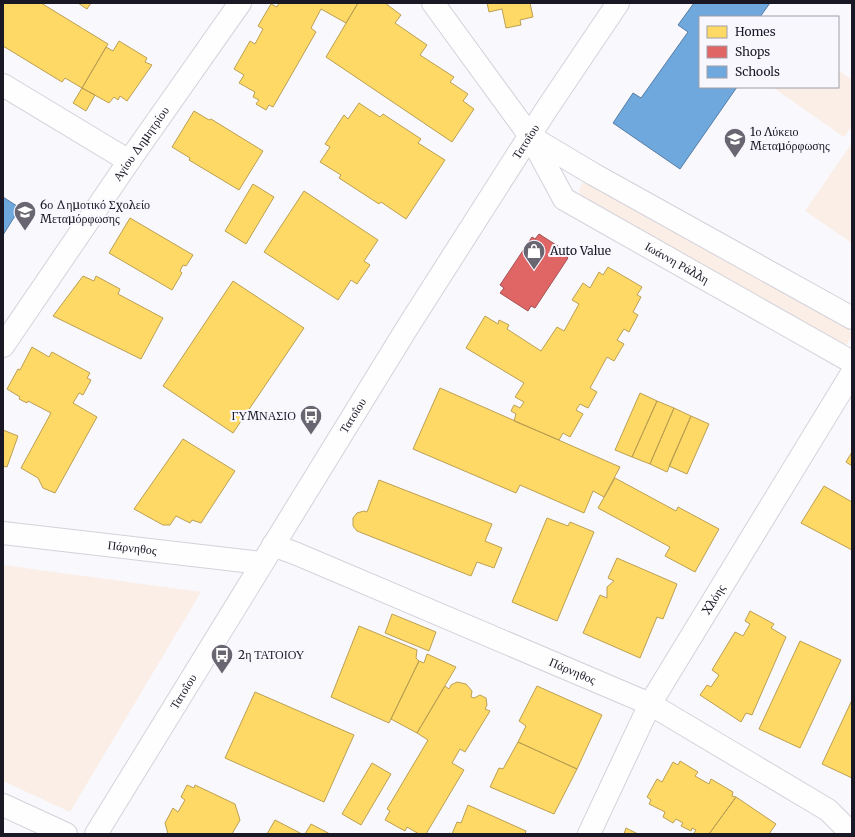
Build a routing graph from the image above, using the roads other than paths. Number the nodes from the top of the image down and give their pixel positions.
1 (240, 3) edge
2 (433, 3) edge
3 (618, 3) edge
4 (3, 85) edge
5 (530, 136) junction
6 (129, 161) junction
7 (852, 318) edge
8 (3, 346) edge
9 (852, 362) edge
10 (852, 373) edge
11 (3, 533) edge
12 (273, 545) junction
13 (262, 563) junction
14 (650, 704) junction
15 (3, 805) edge
16 (66, 834) edge
17 (96, 834) edge
18 (589, 834) edge
19 (852, 834) edge

1 - 6 street, Αγίου Δημητρίου
2 - 5 street, Ιωάννη Ράλλη
3 - 5 street, Τατοΐου
4 - 6 street
5 - 7 street, Ιωάννη Ράλλη
5 - 9 street, Ιωάννη Ράλλη
5 - 12 street, Τατοΐου
6 - 8 street, Αγίου Δημητρίου
10 - 14 street, Χλόης
11 - 13 street, Πάρνηθος
12 - 13 street, Τατοΐου
12 - 14 street, Πάρνηθος
13 - 17 street, Τατοΐου
14 - 18 street, Χλόης
14 - 19 street, Πάρνηθος
15 - 16 street

